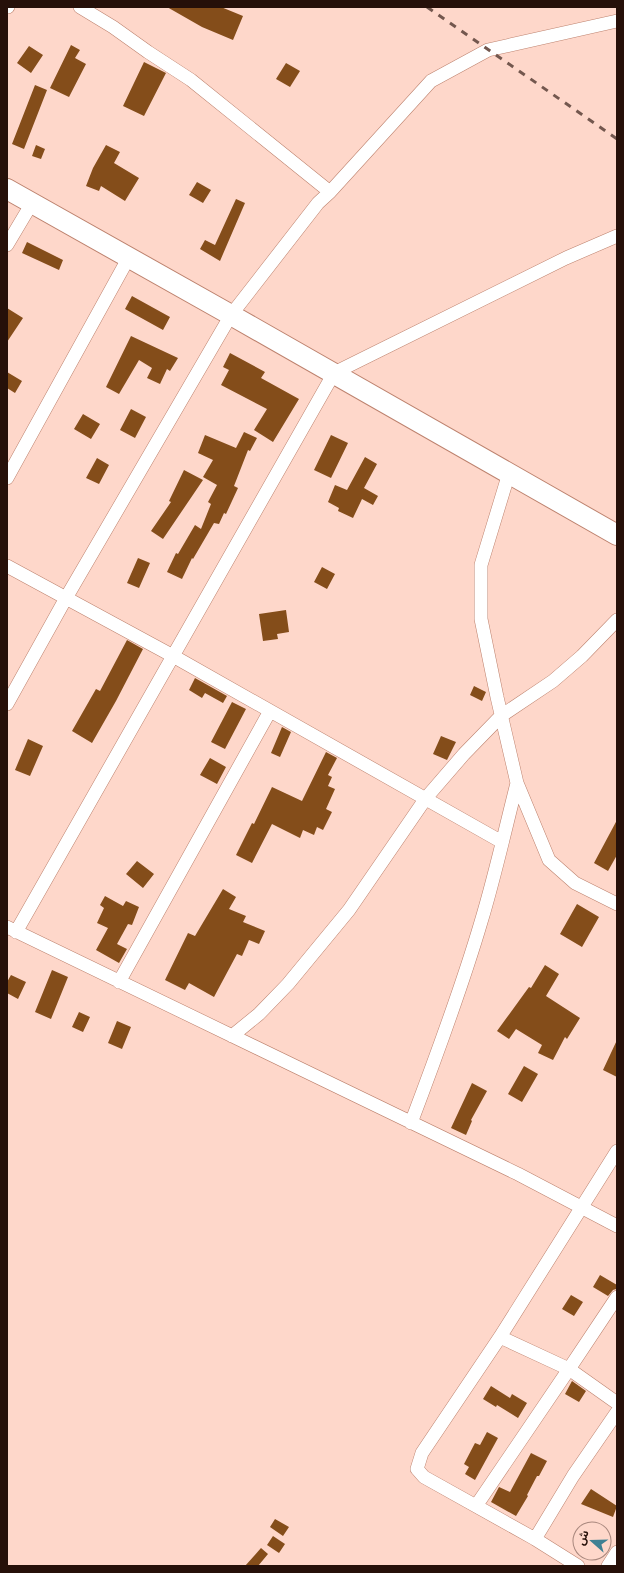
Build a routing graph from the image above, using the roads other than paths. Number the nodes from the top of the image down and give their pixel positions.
1 (80, 7) edge
2 (617, 21) edge
3 (7, 189) edge
4 (330, 192) junction
5 (32, 203) junction
6 (617, 236) edge
7 (7, 245) edge
8 (129, 257) junction
9 (231, 315) junction
10 (334, 373) junction
11 (509, 473) junction
12 (7, 478) edge
13 (617, 535) edge
14 (7, 566) edge
15 (66, 598) junction
16 (617, 620) edge
17 (173, 656) junction
18 (7, 704) edge
19 (270, 711) junction
20 (501, 716) junction
21 (518, 783) junction
22 (426, 798) junction
23 (502, 842) junction
24 (617, 904) edge
25 (12, 929) edge
26 (119, 982) junction
27 (232, 1036) junction
28 (411, 1123) junction
29 (617, 1151) edge
30 (582, 1208) junction
31 (617, 1226) edge
32 (617, 1297) edge
33 (500, 1337) junction
34 (570, 1369) junction
35 (617, 1403) edge
36 (617, 1412) edge
37 (476, 1506) junction
38 (535, 1539) junction
39 (617, 1552) edge
40 (578, 1566) edge
41 (608, 1566) edge

1 - 4 street
2 - 4 street
3 - 5 main road
4 - 9 street
5 - 7 street
5 - 8 main road
6 - 10 street
8 - 9 main road
8 - 12 street
9 - 10 main road
9 - 15 street
10 - 11 main road
10 - 17 street
11 - 13 main road
11 - 20 street
14 - 15 street
15 - 17 street
15 - 18 street
16 - 20 street
17 - 19 street
17 - 25 street
19 - 22 street
19 - 26 street
20 - 21 street
20 - 22 street
21 - 23 street
21 - 24 street
22 - 23 street
22 - 27 street
23 - 28 street
25 - 26 street
26 - 27 street
27 - 28 street
28 - 30 street
29 - 30 street
30 - 31 street
30 - 33 street
32 - 34 street
33 - 34 street
33 - 37 street
34 - 35 street
34 - 37 street
36 - 38 street
37 - 38 street
38 - 40 street
39 - 41 street

